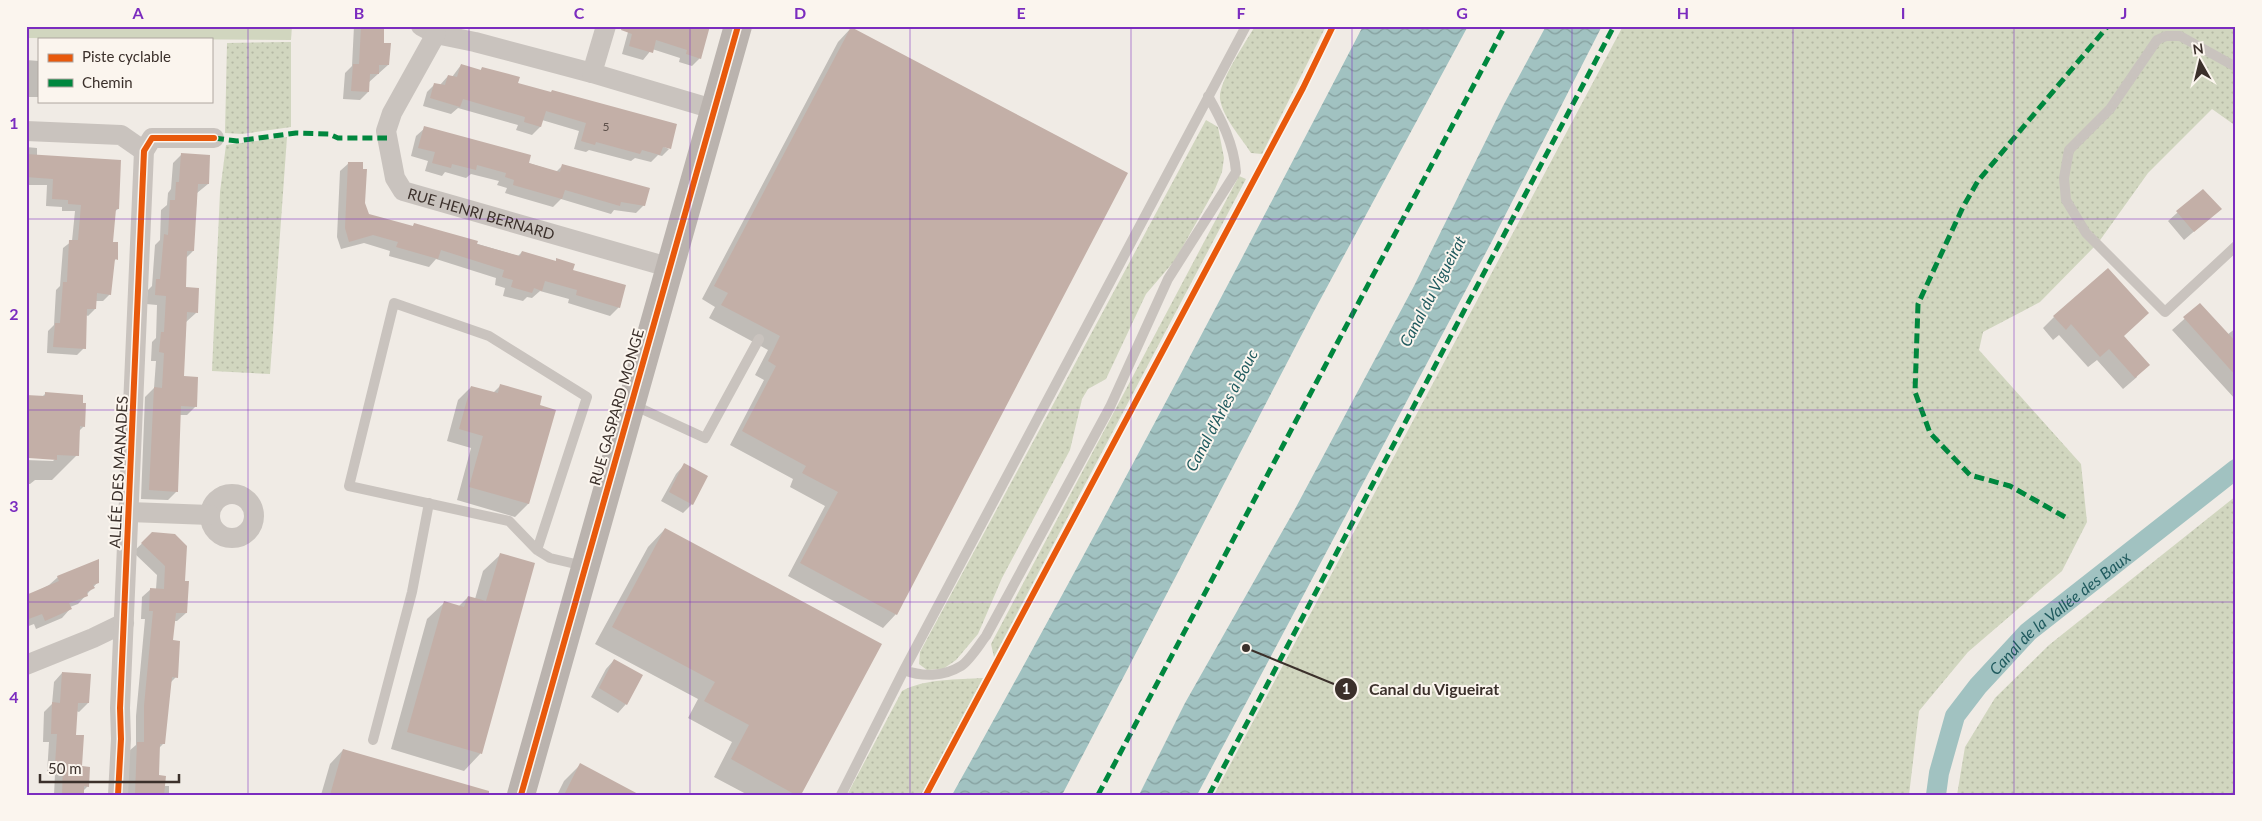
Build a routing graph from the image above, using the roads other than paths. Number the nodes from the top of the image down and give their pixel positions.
1 (606, 26) edge
2 (738, 26) edge
3 (1246, 26) edge
4 (429, 30) edge
5 (2236, 67) edge
6 (592, 73) junction
7 (1208, 96) junction
8 (714, 109) junction
9 (26, 131) edge
10 (214, 138) dead end
11 (144, 151) junction
12 (2236, 246) edge
13 (668, 267) junction
14 (759, 339) dead end
15 (630, 404) junction
16 (429, 503) junction
17 (129, 512) junction
18 (210, 515) dead end
19 (537, 550) junction
20 (584, 566) junction
21 (124, 623) junction
22 (26, 665) edge
23 (904, 670) junction
24 (373, 740) dead end
25 (118, 795) edge
26 (521, 795) edge
27 (842, 795) edge

1 - 6 street
2 - 8 street, RUE GASPARD MONGE
3 - 7 lane
4 - 6 street
4 - 13 street, RUE HENRI BERNARD
5 - 12 lane
6 - 8 street
7 - 23 lane
7 - 23 lane
8 - 13 street, RUE GASPARD MONGE
9 - 11 street
10 - 11 street
11 - 17 street, ALLÉE DES MANADES
13 - 15 street, RUE GASPARD MONGE
14 - 15 lane
15 - 20 street, RUE GASPARD MONGE
16 - 19 lane
16 - 19 lane
16 - 24 lane
17 - 18 street
17 - 21 street, ALLÉE DES MANADES
19 - 20 lane
20 - 26 street, RUE GASPARD MONGE
21 - 22 street
21 - 25 street, ALLÉE DES MANADES
23 - 27 lane

